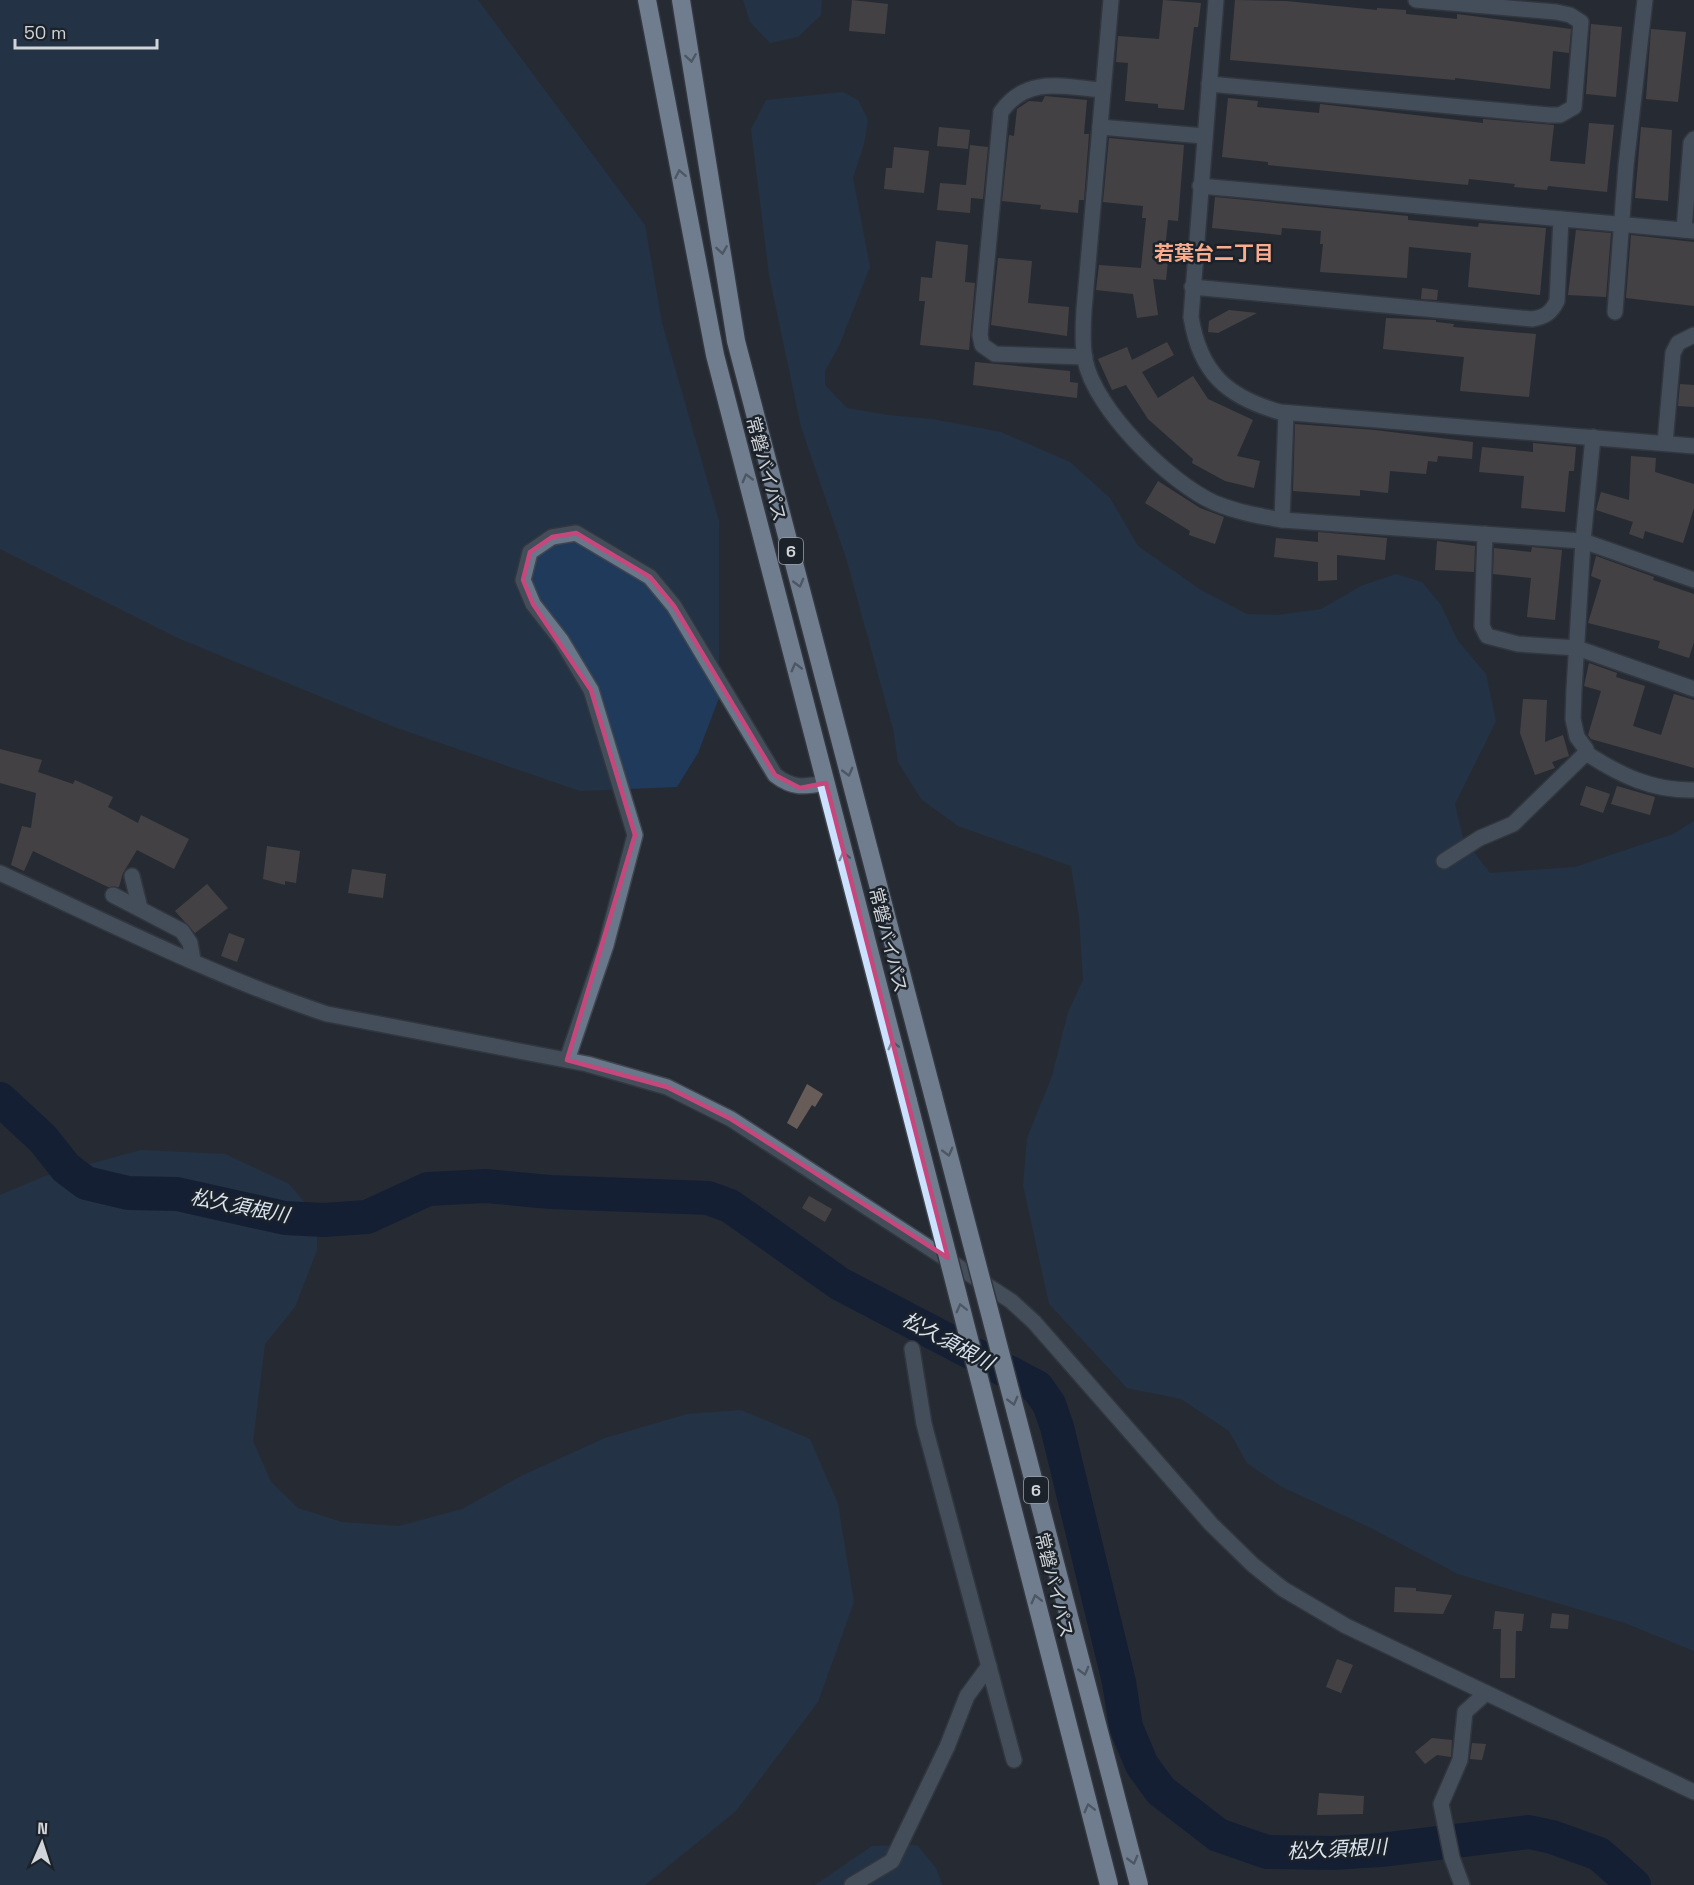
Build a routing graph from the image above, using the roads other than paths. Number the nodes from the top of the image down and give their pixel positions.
1 (647, 0) edge
2 (681, 0) edge
3 (1111, 0) edge
4 (1216, 0) edge
5 (1416, 0) edge
6 (1645, 0) edge
7 (1209, 84) junction
8 (1103, 90) junction
9 (1100, 128) junction
10 (1204, 136) junction
11 (1694, 139) edge
12 (1200, 186) junction
13 (1562, 219) junction
14 (1622, 224) junction
15 (1689, 230) edge
16 (1192, 287) junction
17 (1615, 312) dead end
18 (1694, 335) edge
19 (1085, 357) junction
20 (1286, 413) junction
21 (1593, 437) junction
22 (1665, 443) junction
23 (1694, 446) edge
24 (1282, 520) junction
25 (1485, 534) junction
26 (1583, 541) junction
27 (1694, 580) edge
28 (1577, 648) junction
29 (1694, 689) edge
30 (1586, 753) junction
31 (826, 783) junction
32 (1694, 790) edge
33 (1444, 861) dead end
34 (0, 873) edge
35 (132, 876) dead end
36 (113, 895) dead end
37 (140, 908) junction
38 (193, 960) junction
39 (567, 1060) junction
40 (912, 1349) dead end
41 (989, 1666) junction
42 (1486, 1693) junction
43 (1014, 1760) dead end
44 (1694, 1792) edge
45 (852, 1885) edge
46 (1109, 1885) edge
47 (1139, 1885) edge
48 (1462, 1885) edge

31 -> 1 highway, 常磐バイパス / 6
2 -> 47 highway, 常磐バイパス / 6, bridge
3 - 8 street
4 - 7 street
5 - 7 street
6 - 14 street
7 - 10 street
8 - 9 street
8 - 19 street
9 - 10 street
9 - 19 street
10 - 12 street
11 - 15 street
12 - 13 street
12 - 16 street
13 - 14 street
13 - 16 street
14 - 15 street
14 - 17 street
16 - 20 street
18 - 22 street
19 - 24 street
20 - 21 street
20 - 24 street
21 - 22 street
21 - 26 street
22 - 23 street
24 - 25 street
25 - 26 street
25 - 28 street
26 - 27 street
26 - 28 street
28 - 29 street
28 - 30 street
30 - 32 street
30 - 33 street
31 - 39 street
46 -> 31 highway, 常磐バイパス / 6, bridge
34 - 38 street
35 - 37 street
36 - 37 street
37 - 38 street
38 - 39 street
39 - 42 street
40 - 41 street
41 - 43 street
41 - 45 street
42 - 44 street
42 - 48 street

